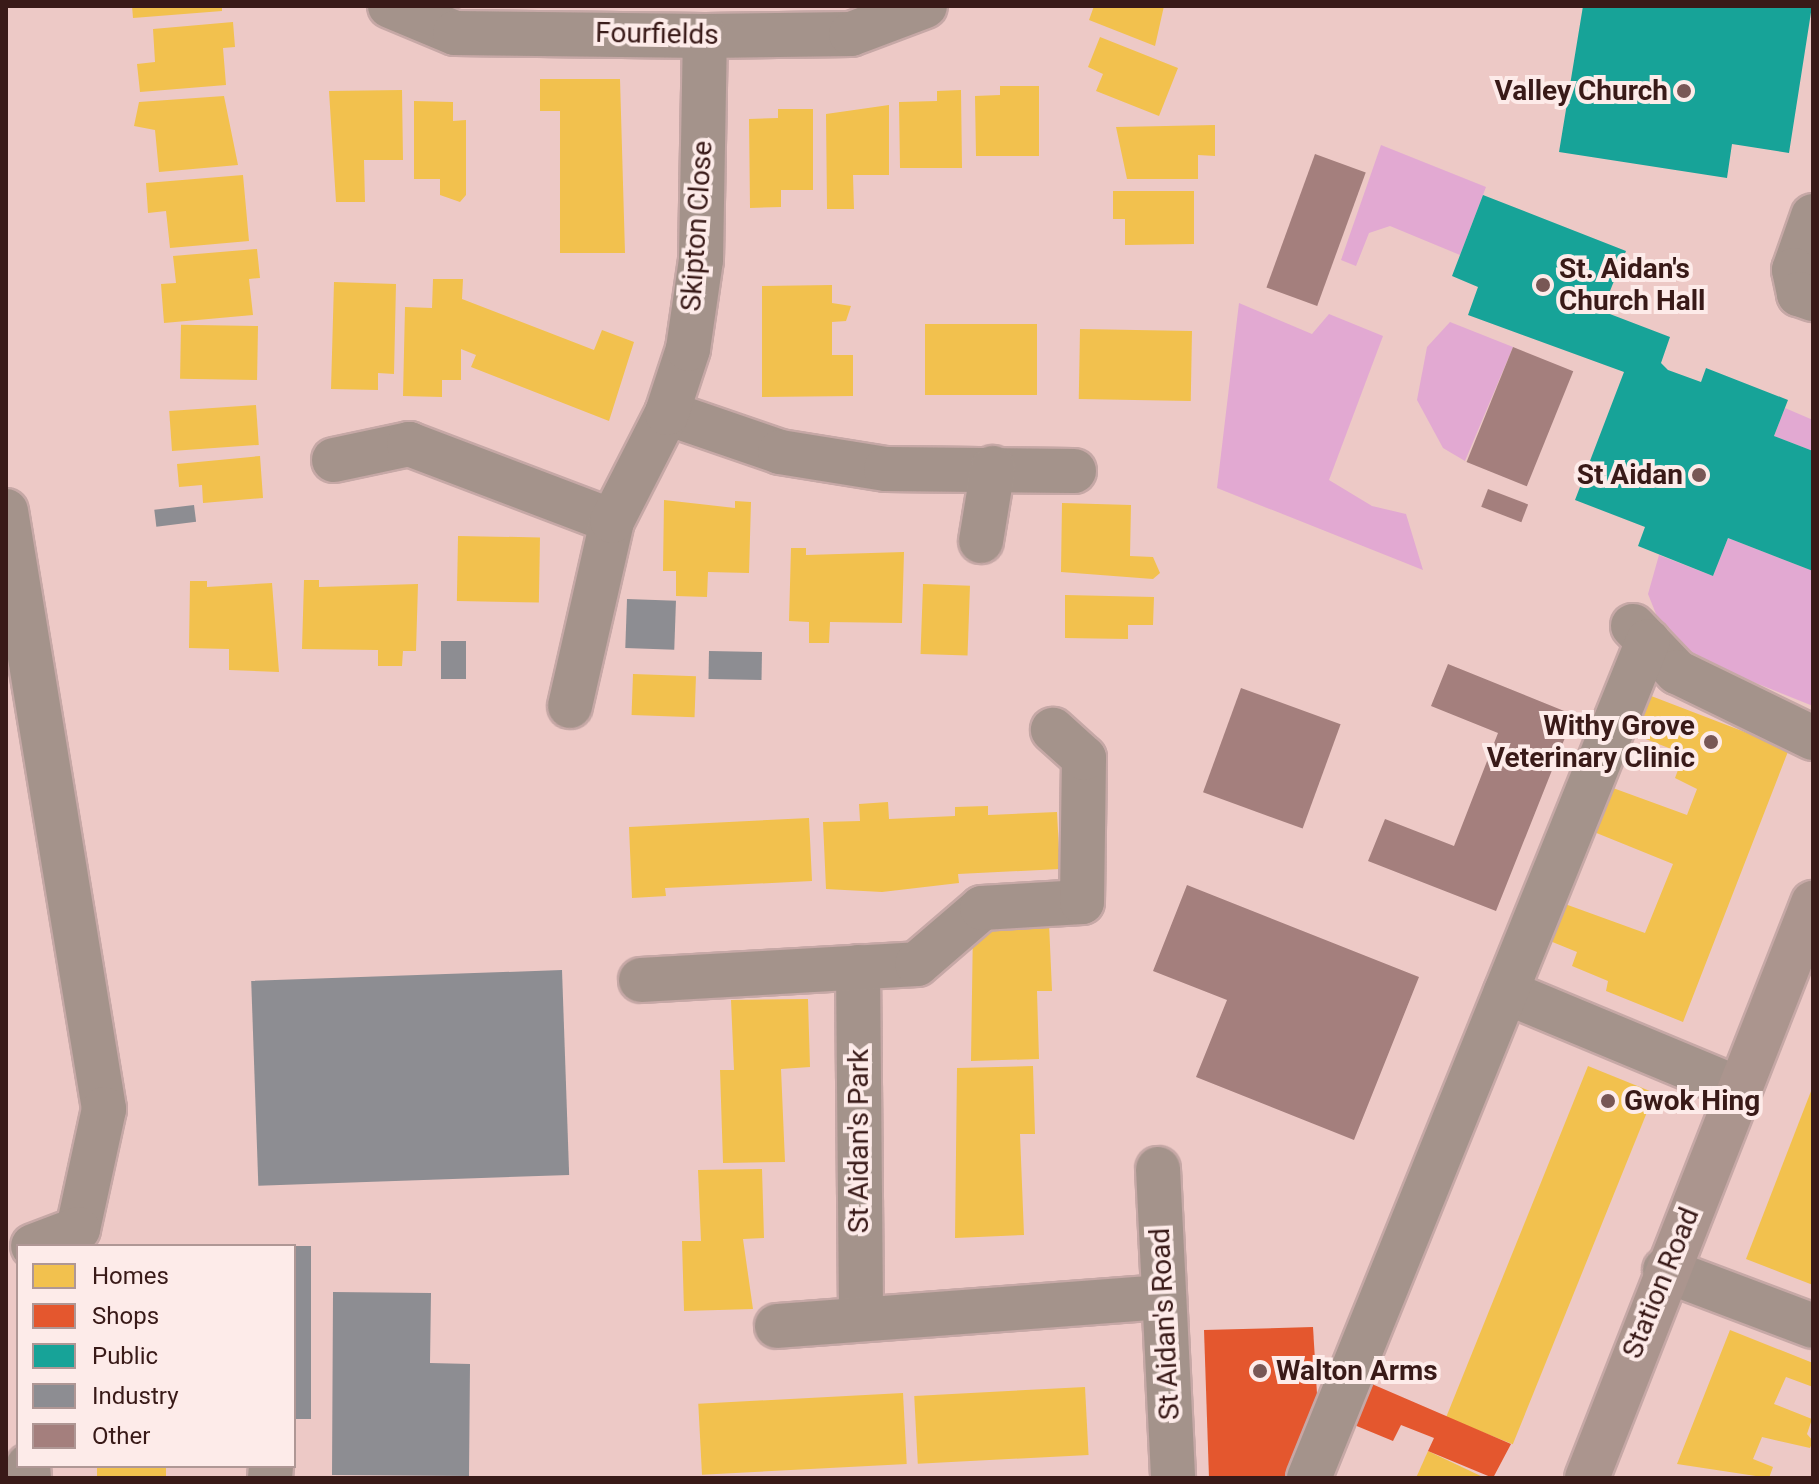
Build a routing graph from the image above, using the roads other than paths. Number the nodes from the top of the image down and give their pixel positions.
1 (390, 6) edge
2 (925, 6) edge
3 (705, 36) junction
4 (1813, 216) edge
5 (1813, 299) edge
6 (667, 413) junction
7 (334, 460) dead end
8 (993, 468) junction
9 (1074, 471) dead end
10 (6, 511) edge
11 (612, 521) junction
12 (981, 541) dead end
13 (570, 706) dead end
14 (1053, 730) dead end
15 (1813, 738) edge
16 (1813, 903) edge
17 (858, 967) junction
18 (641, 980) dead end
19 (1506, 992) junction
20 (1739, 1089) junction
21 (1158, 1169) dead end
22 (38, 1244) edge
23 (1665, 1270) junction
24 (1164, 1297) junction
25 (861, 1315) junction
26 (777, 1326) dead end
27 (1813, 1326) edge
28 (1173, 1478) edge
29 (1309, 1478) edge
30 (1587, 1478) edge

1 - 3 street, Fourfields
2 - 3 street, Fourfields
3 - 6 street, Skipton Close
4 - 5 street
6 - 8 street
6 - 11 street, Skipton Close
7 - 11 street
8 - 9 street
8 - 12 street
10 - 22 street
11 - 13 street, Skipton Close
14 - 17 street
15 - 19 street
16 - 20 main road, Station Road
17 - 18 street
17 - 25 street, St Aidan's Park
19 - 20 street
19 - 29 street
20 - 23 main road, Station Road
21 - 24 street, St Aidan's Road
23 - 27 street
23 - 30 main road, Station Road
24 - 25 street
24 - 28 street, St Aidan's Road
25 - 26 street

